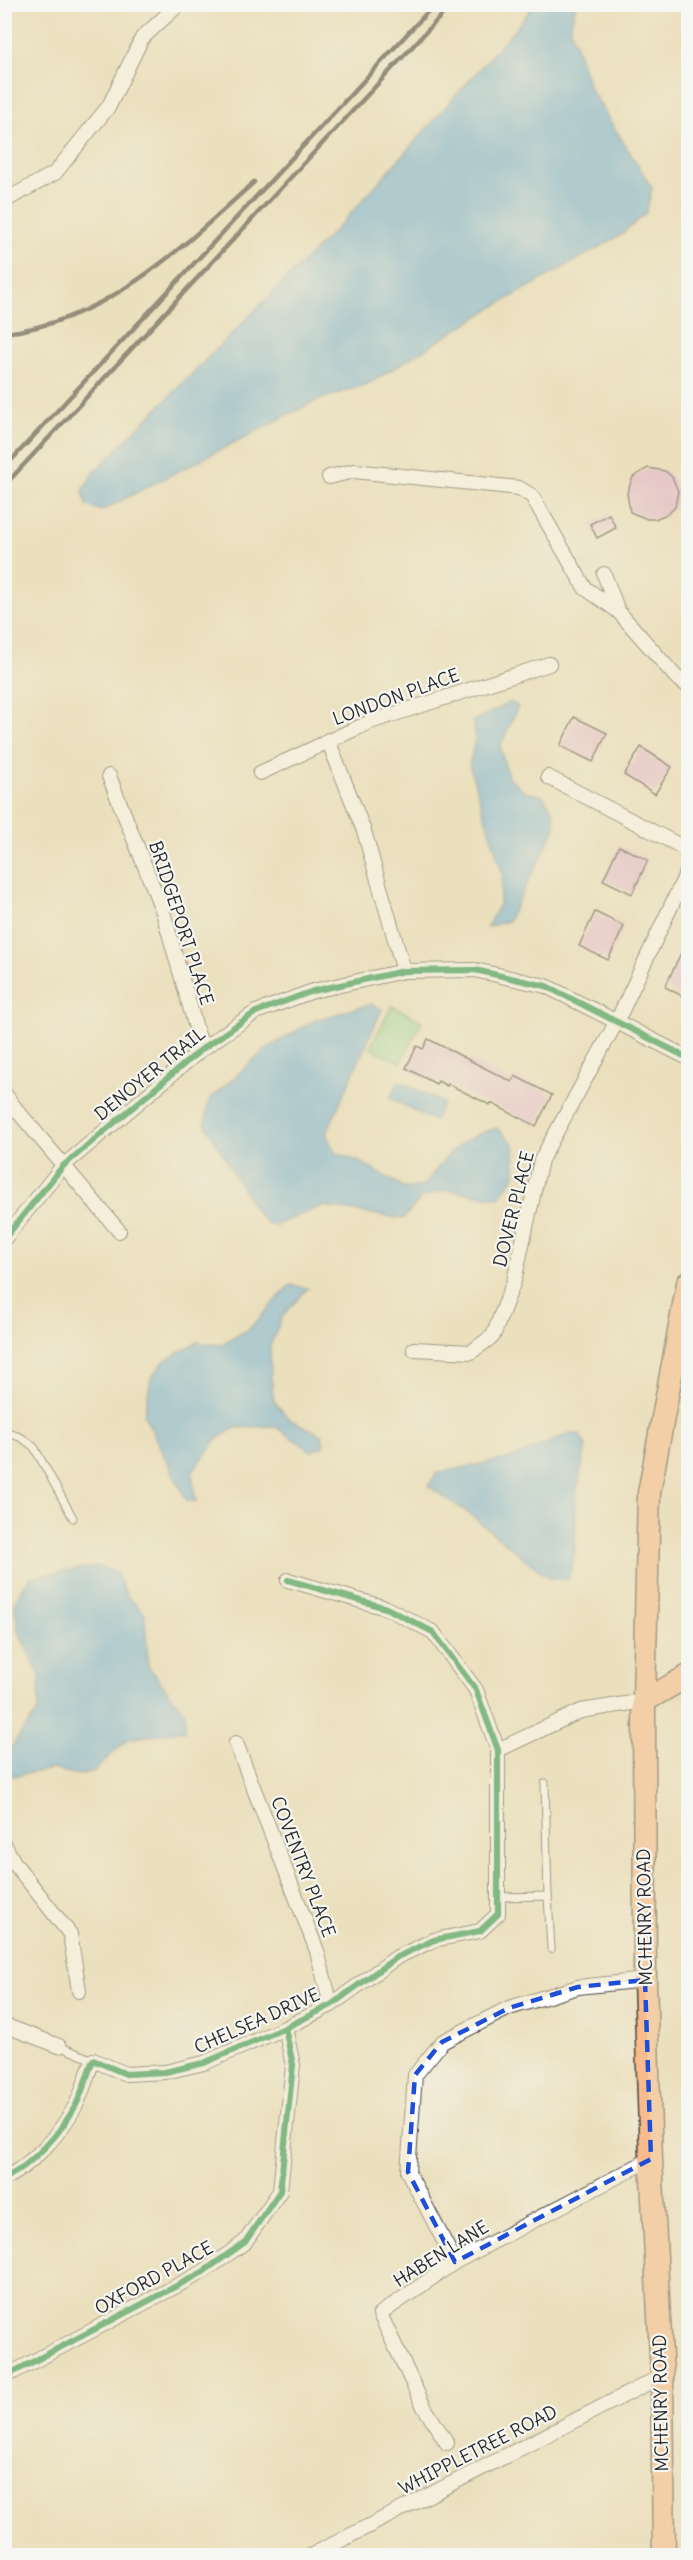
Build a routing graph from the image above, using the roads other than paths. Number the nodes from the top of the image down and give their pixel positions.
1 (179, 4) edge
2 (4, 201) edge
3 (329, 477) dead end
4 (604, 574) dead end
5 (618, 611) junction
6 (549, 664) dead end
7 (688, 686) edge
8 (328, 740) junction
9 (260, 773) dead end
10 (109, 776) dead end
11 (548, 777) dead end
12 (688, 850) edge
13 (688, 870) edge
14 (404, 971) junction
15 (618, 1021) junction
16 (202, 1049) junction
17 (688, 1058) edge
18 (4, 1093) edge
19 (63, 1166) junction
20 (119, 1231) dead end
21 (4, 1239) edge
22 (688, 1283) edge
23 (414, 1349) dead end
24 (4, 1431) edge
25 (73, 1518) dead end
26 (288, 1580) dead end
27 (688, 1676) edge
28 (644, 1701) junction
29 (236, 1743) dead end
30 (498, 1750) junction
31 (545, 1783) dead end
32 (4, 1844) edge
33 (548, 1896) junction
34 (498, 1898) junction
35 (551, 1949) dead end
36 (645, 1980) junction
37 (79, 1991) dead end
38 (331, 2005) junction
39 (4, 2025) edge
40 (285, 2028) junction
41 (59, 2046) joint
42 (93, 2060) junction
43 (651, 2160) junction
44 (4, 2179) edge
45 (455, 2262) junction
46 (662, 2376) junction
47 (4, 2377) edge
48 (447, 2443) dead end
49 (309, 2556) edge
50 (664, 2556) edge

1 - 2 street
3 - 5 street
4 - 5 street
5 - 7 street
6 - 8 street, LONDON PLACE
8 - 9 street, LONDON PLACE
8 - 14 street
10 - 16 street, BRIDGEPORT PLACE
11 - 12 street
13 - 15 street, DOVER PLACE
14 - 15 street, DENOYER TRAIL
14 - 16 street, DENOYER TRAIL
15 - 17 street, DENOYER TRAIL
15 - 23 street, DOVER PLACE
16 - 19 street, DENOYER TRAIL
18 - 19 street
19 - 20 street
19 - 21 street, DENOYER TRAIL
22 - 28 main road, MCHENRY ROAD
24 - 25 lane
26 - 30 street
27 - 28 main road
28 - 30 street
28 - 36 main road, MCHENRY ROAD
29 - 38 street, COVENTRY PLACE
30 - 34 street, CHELSEA DRIVE
31 - 33 lane
32 - 37 street
33 - 34 lane
33 - 35 lane
34 - 38 street, CHELSEA DRIVE
36 - 43 main road, MCHENRY ROAD
36 - 45 street
38 - 40 street, CHELSEA DRIVE
39 - 41 street, CHELSEA DRIVE
40 - 42 street, CHELSEA DRIVE
40 - 47 street, OXFORD PLACE
41 - 42 lane, CHELSEA DRIVE
42 - 44 street
43 - 45 street, HABEN LANE
43 - 46 main road, MCHENRY ROAD
45 - 48 street, HABEN LANE
46 - 49 street, WHIPPLETREE ROAD
46 - 50 main road, MCHENRY ROAD

